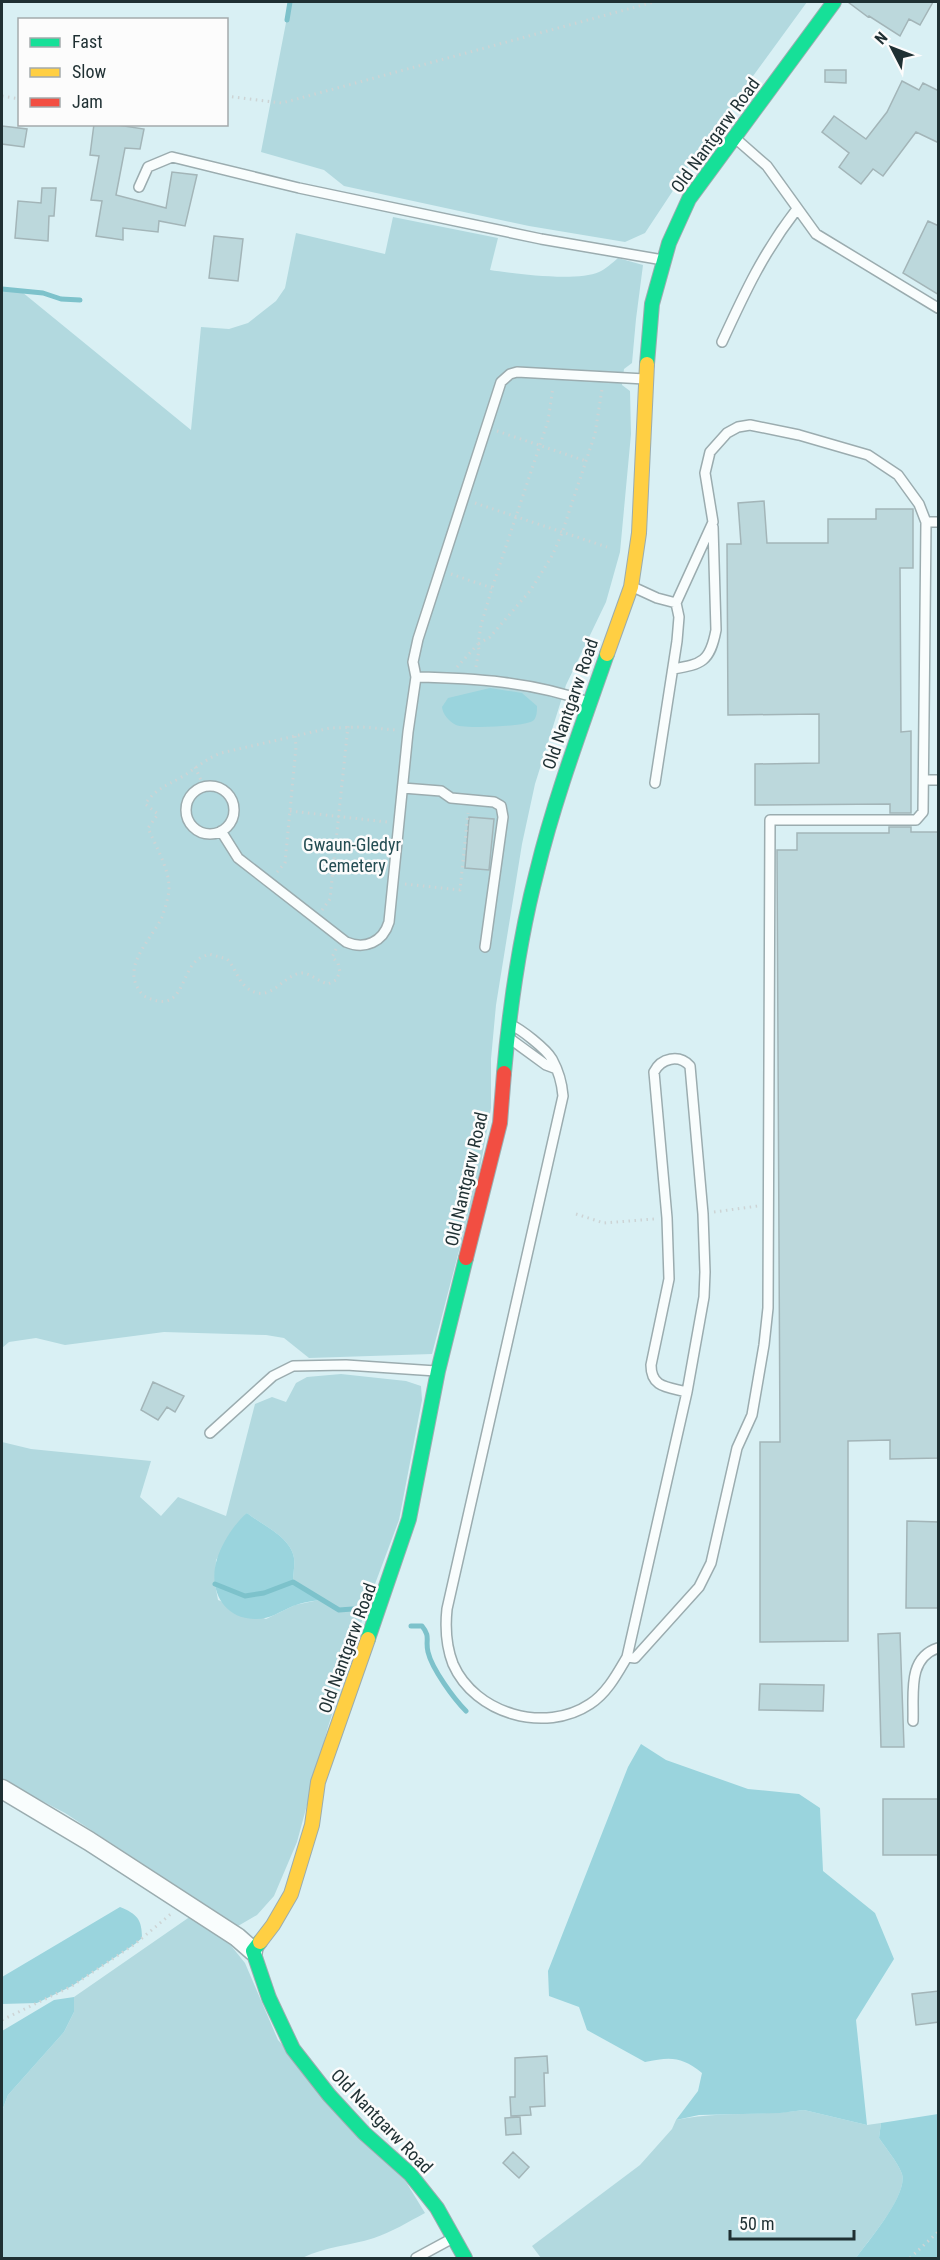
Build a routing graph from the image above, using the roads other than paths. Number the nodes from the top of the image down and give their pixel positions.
1 (834, 2) edge
2 (733, 136) junction
3 (140, 187) dead end
4 (797, 209) junction
5 (664, 260) junction
6 (939, 308) edge
7 (722, 342) dead end
8 (647, 379) junction
9 (713, 522) junction
10 (926, 522) junction
11 (939, 522) edge
12 (631, 587) junction
13 (676, 603) junction
14 (673, 669) junction
15 (416, 677) junction
16 (589, 703) junction
17 (924, 780) junction
18 (939, 780) edge
19 (654, 783) dead end
20 (403, 788) junction
21 (220, 831) junction
22 (485, 947) dead end
23 (508, 1031) junction
24 (554, 1068) junction
25 (438, 1371) junction
26 (687, 1392) junction
27 (210, 1432) dead end
28 (939, 1648) edge
29 (627, 1657) junction
30 (914, 1720) dead end
31 (2, 1789) edge
32 (253, 1951) junction
33 (454, 2238) junction
34 (416, 2259) edge
35 (465, 2259) edge

1 - 2 street, Old Nantgarw Road
2 - 4 lane
2 - 5 street, Old Nantgarw Road
3 - 5 lane
4 - 6 lane
4 - 7 lane
5 - 8 street, Old Nantgarw Road
8 - 12 street, Old Nantgarw Road
8 - 15 lane
9 - 10 lane
9 - 13 lane
9 - 14 lane
10 - 11 lane
10 - 17 lane
12 - 13 lane
12 - 16 street, Old Nantgarw Road
13 - 14 lane
14 - 19 lane
15 - 16 lane
15 - 20 lane
16 - 23 street, Old Nantgarw Road
17 - 18 lane
17 - 29 lane
20 - 21 lane
20 - 22 lane
21 - 21 lane
23 - 24 lane
23 - 24 lane
23 - 25 street, Old Nantgarw Road
24 - 29 lane
25 - 27 lane
25 - 32 street, Old Nantgarw Road
26 - 26 lane
26 - 29 lane
28 - 30 lane
31 - 32 street
32 - 33 street, Old Nantgarw Road
33 - 34 lane
33 - 35 street, Old Nantgarw Road

